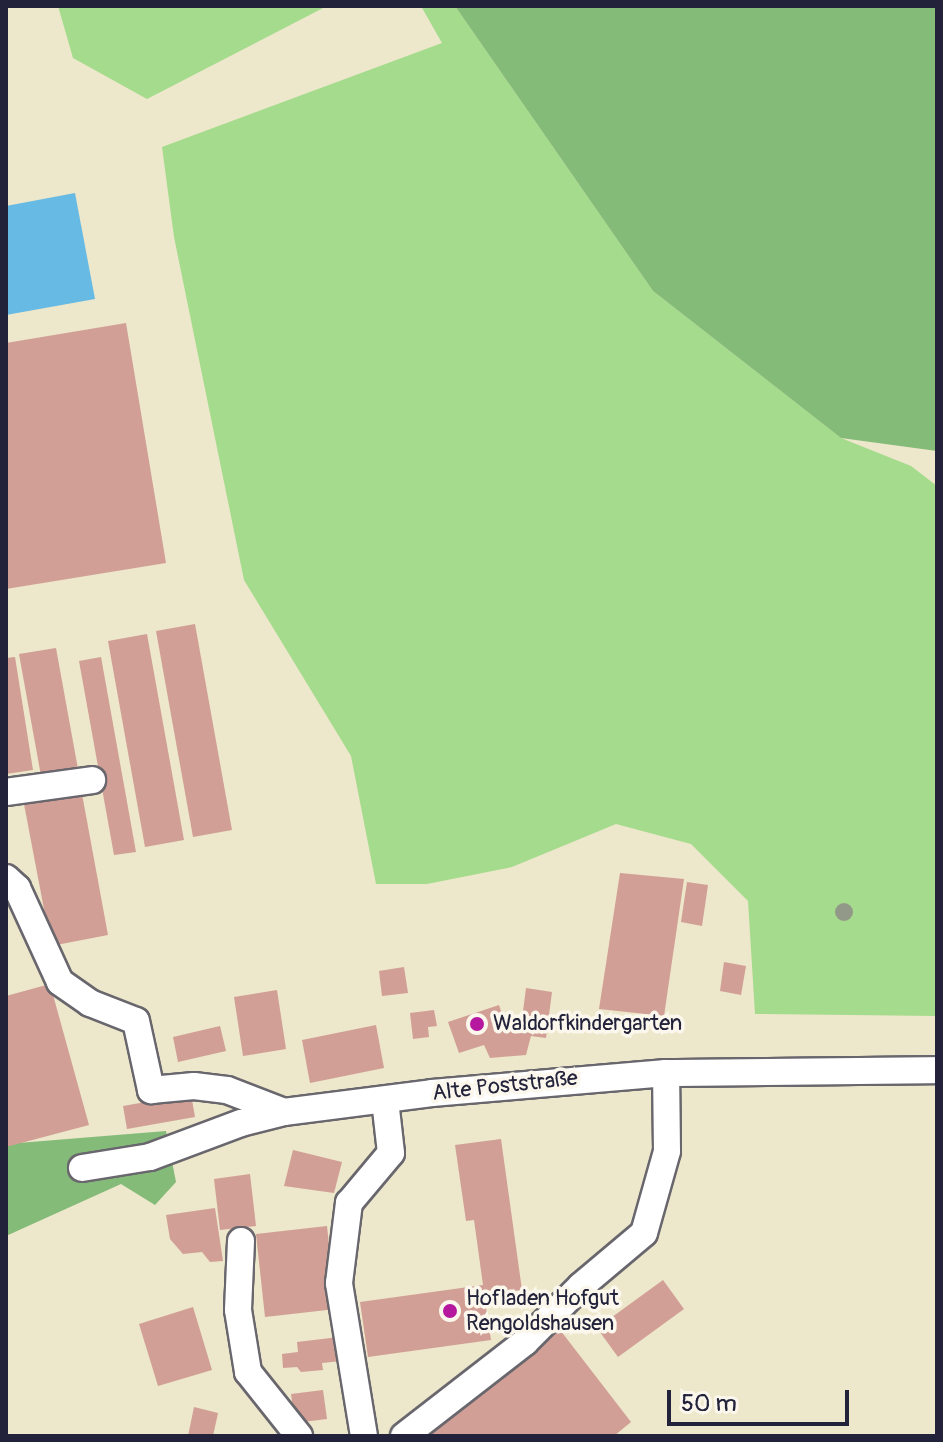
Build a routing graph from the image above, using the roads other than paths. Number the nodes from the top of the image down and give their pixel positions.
1 (92, 780) dead end
2 (6, 792) edge
3 (6, 878) edge
4 (937, 1070) edge
5 (666, 1073) junction
6 (385, 1100) junction
7 (284, 1112) junction
8 (82, 1168) dead end
9 (241, 1241) dead end
10 (299, 1436) edge
11 (364, 1436) edge
12 (404, 1436) edge

1 - 2 street
3 - 7 street
4 - 5 street, Alte Poststraße
5 - 6 street, Alte Poststraße
5 - 12 street
6 - 7 street, Alte Poststraße
6 - 11 street
7 - 8 street, Alte Poststraße
9 - 10 street

